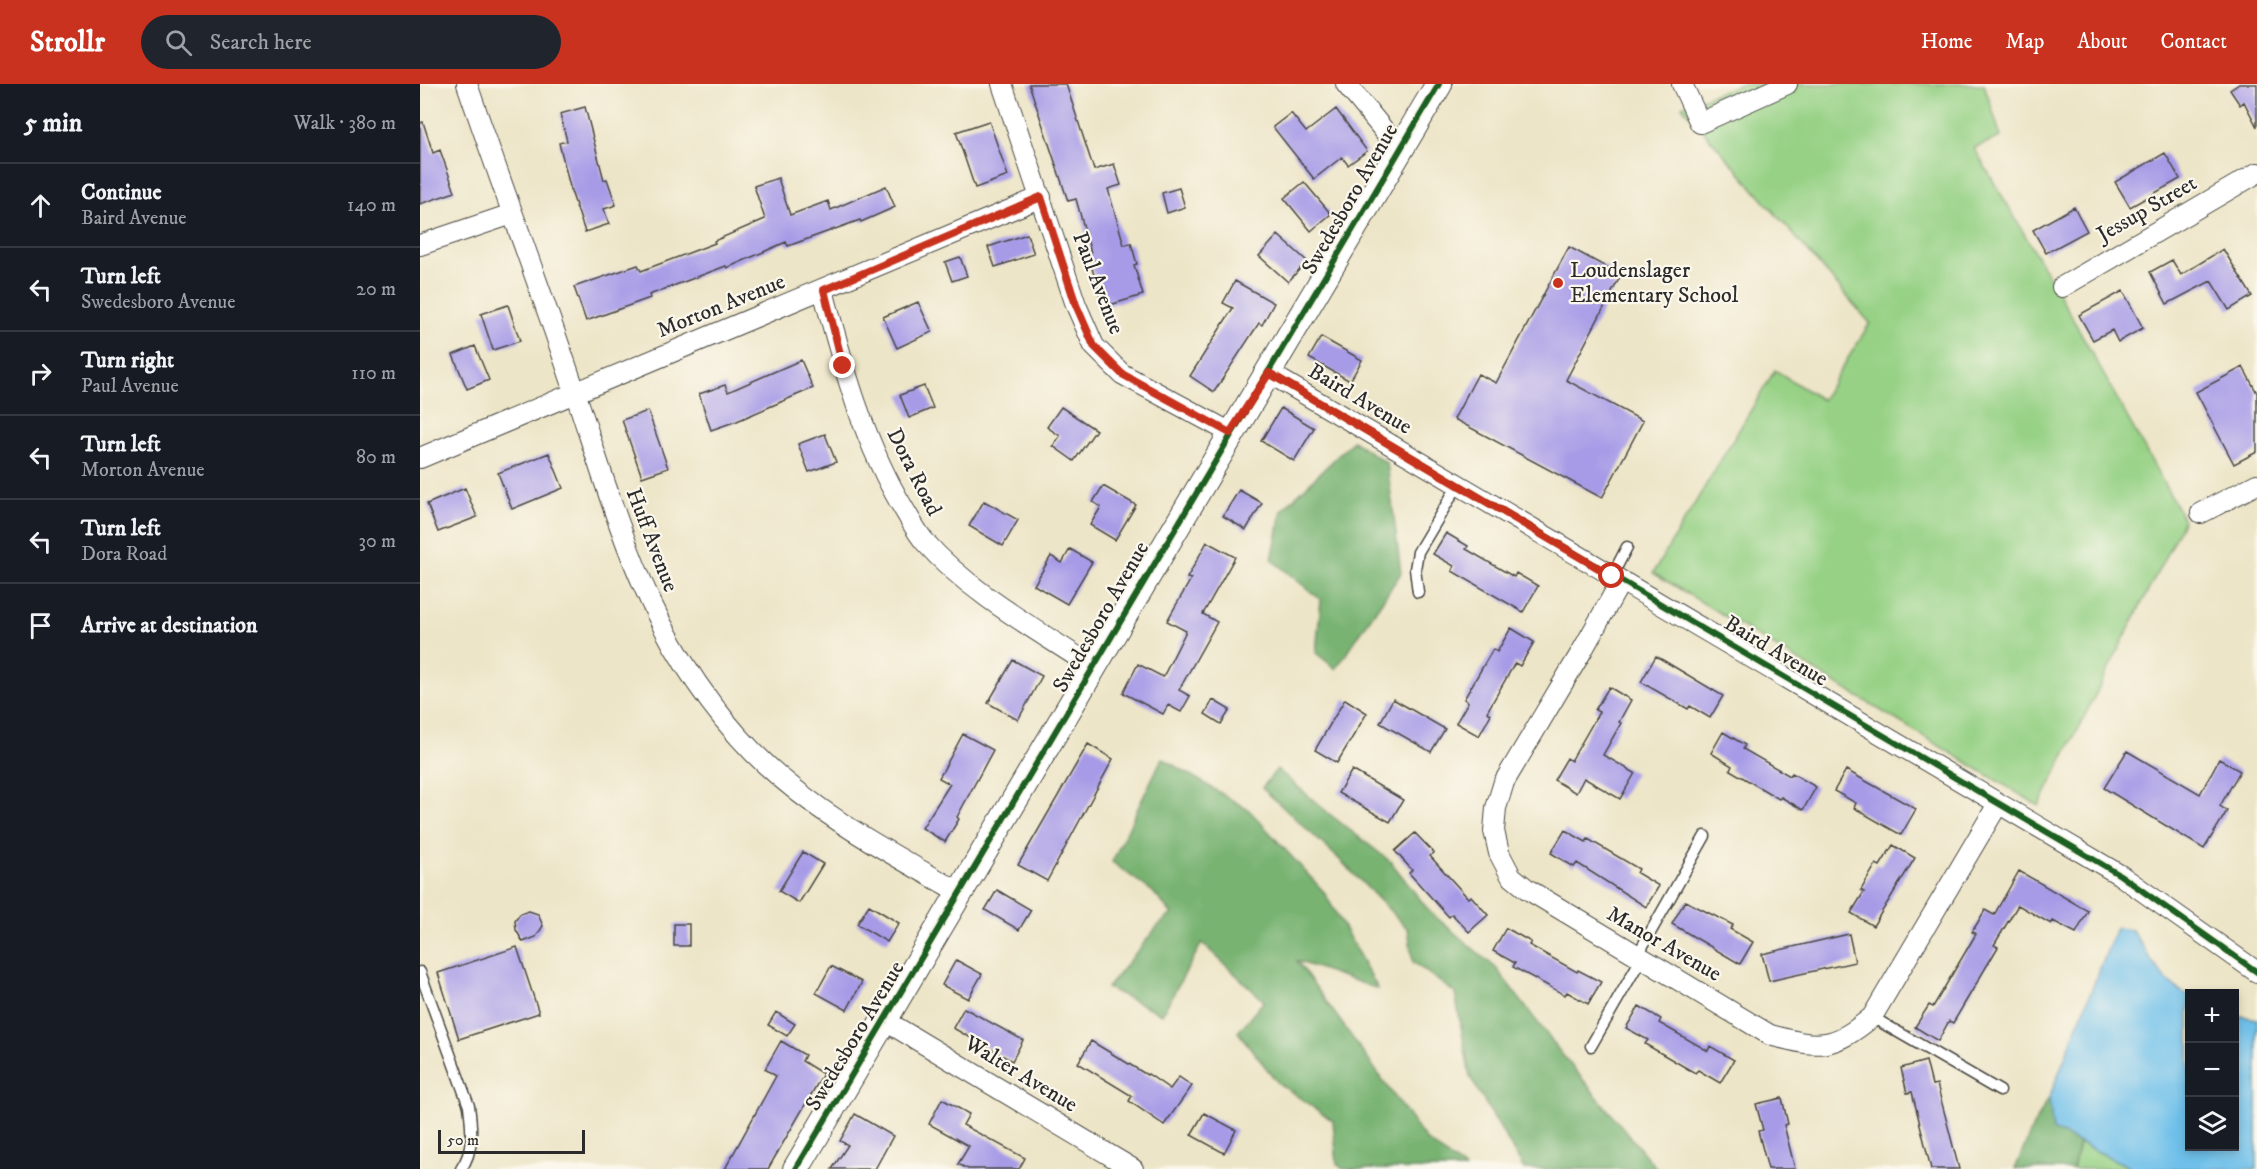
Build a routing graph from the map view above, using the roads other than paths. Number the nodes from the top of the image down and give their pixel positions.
1 (467, 84) edge
2 (1002, 84) edge
3 (1346, 84) edge
4 (1439, 84) edge
5 (1682, 84) edge
6 (1787, 84) edge
7 (1400, 150) junction
8 (2257, 173) edge
9 (1041, 197) junction
10 (512, 214) junction
11 (420, 245) edge
12 (2062, 287) dead end
13 (824, 290) junction
14 (1269, 373) junction
15 (575, 393) junction
16 (1230, 433) junction
17 (420, 458) edge
18 (2257, 484) edge
19 (1458, 485) junction
20 (2201, 513) dead end
21 (1627, 547) dead end
22 (1616, 579) junction
23 (1418, 592) dead end
24 (1093, 667) junction
25 (1998, 804) junction
26 (1706, 836) dead end
27 (961, 893) junction
28 (1639, 957) junction
29 (420, 972) edge
30 (2257, 972) edge
31 (1872, 1017) junction
32 (884, 1020) junction
33 (1591, 1046) dead end
34 (2000, 1091) dead end
35 (461, 1169) edge
36 (796, 1169) edge
37 (1133, 1169) edge

1 - 10 street, Huff Avenue
2 - 9 street, Paul Avenue
3 - 7 street
4 - 7 street, Swedesboro Avenue
5 - 6 street
7 - 14 street, Swedesboro Avenue
8 - 12 street, Jessup Street
9 - 13 street, Morton Avenue
9 - 16 street, Paul Avenue
10 - 11 street
10 - 15 street, Huff Avenue
13 - 15 street, Morton Avenue
13 - 24 street, Dora Road
14 - 16 street, Swedesboro Avenue
14 - 19 street, Baird Avenue
15 - 17 street, Morton Avenue
15 - 27 street, Huff Avenue
16 - 24 street, Swedesboro Avenue
18 - 20 street
19 - 22 street, Baird Avenue
19 - 23 lane
21 - 22 lane
22 - 25 street, Baird Avenue
22 - 28 street, Manor Avenue
24 - 27 street, Swedesboro Avenue
25 - 30 street, Baird Avenue
25 - 31 street, Manor Avenue
26 - 28 lane
27 - 32 street, Swedesboro Avenue
28 - 31 street, Manor Avenue
28 - 33 lane
29 - 35 lane
31 - 34 lane
32 - 36 street, Swedesboro Avenue
32 - 37 street, Walter Avenue

